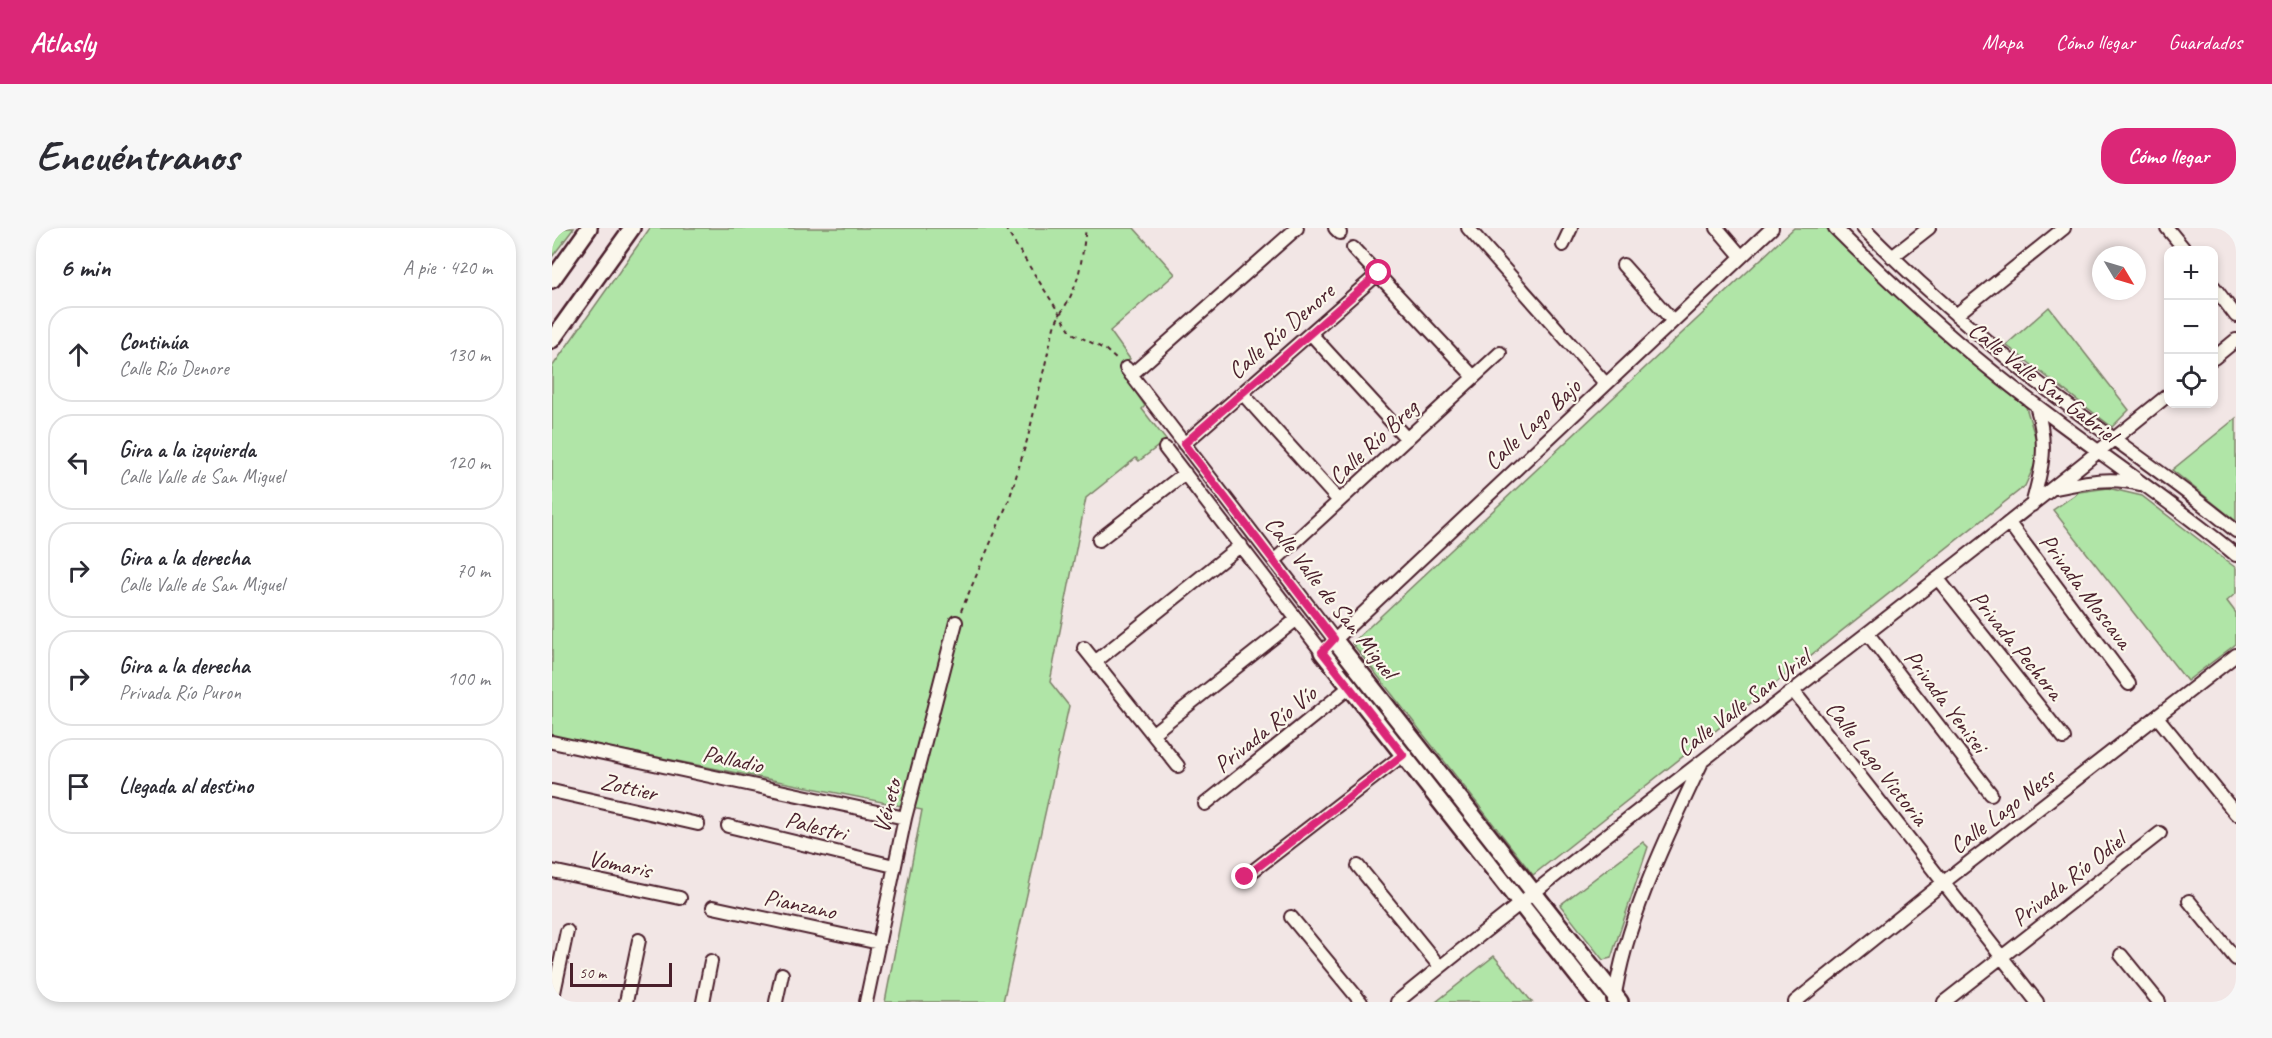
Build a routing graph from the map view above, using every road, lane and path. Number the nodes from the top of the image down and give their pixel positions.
1 (589, 228) edge
2 (632, 228) edge
3 (1005, 228) edge
4 (1086, 228) edge
5 (1297, 228) edge
6 (1468, 228) edge
7 (1571, 228) edge
8 (1717, 228) edge
9 (1772, 228) edge
10 (1835, 228) edge
11 (1863, 228) edge
12 (1929, 228) edge
13 (2064, 228) edge
14 (2167, 228) edge
15 (1563, 245) dead end
16 (2182, 246) edge
17 (1353, 248) dead end
18 (1741, 256) junction
19 (1892, 257) junction
20 (1623, 265) dead end
21 (1379, 273) junction
22 (552, 280) edge
23 (2218, 292) edge
24 (1060, 311) junction
25 (1956, 315) junction
26 (2236, 316) edge
27 (1672, 320) junction
28 (1311, 334) junction
29 (552, 340) edge
30 (2236, 340) edge
31 (1500, 353) dead end
32 (2218, 355) edge
33 (1128, 371) junction
34 (1474, 377) junction
35 (1605, 383) junction
36 (1242, 393) junction
37 (2164, 399) edge
38 (2036, 405) junction
39 (1407, 439) junction
40 (2115, 439) junction
41 (1184, 444) junction
42 (1165, 448) dead end
43 (2098, 452) junction
44 (1185, 473) junction
45 (2150, 488) junction
46 (2052, 489) junction
47 (1339, 501) junction
48 (2032, 505) junction
49 (2009, 523) junction
50 (2236, 531) edge
51 (1099, 540) dead end
52 (1241, 545) junction
53 (2236, 555) edge
54 (1274, 561) junction
55 (1938, 579) junction
56 (1297, 619) junction
57 (956, 622) joint
58 (1868, 634) junction
59 (1334, 639) junction
60 (1084, 648) dead end
61 (1322, 652) junction
62 (1095, 662) junction
63 (2234, 662) edge
64 (2129, 684) dead end
65 (1351, 686) junction
66 (1794, 692) junction
67 (2158, 718) junction
68 (1153, 734) junction
69 (2064, 738) dead end
70 (552, 742) edge
71 (1403, 755) junction
72 (1703, 760) junction
73 (1178, 766) dead end
74 (552, 791) edge
75 (1991, 794) dead end
76 (1205, 804) dead end
77 (2236, 814) edge
78 (905, 818) junction
79 (698, 824) dead end
80 (728, 826) dead end
81 (2160, 833) dead end
82 (894, 866) junction
83 (1358, 866) dead end
84 (552, 871) edge
85 (1245, 877) dead end
86 (1944, 882) junction
87 (1535, 892) junction
88 (680, 898) dead end
89 (2189, 901) dead end
90 (1521, 903) junction
91 (713, 907) dead end
92 (1291, 917) dead end
93 (567, 931) dead end
94 (639, 940) dead end
95 (879, 943) junction
96 (2121, 955) dead end
97 (2002, 957) junction
98 (2236, 959) edge
99 (711, 961) dead end
100 (1440, 967) junction
101 (782, 974) dead end
102 (1616, 1000) edge
103 (552, 1002) edge
104 (626, 1002) edge
105 (703, 1002) edge
106 (776, 1002) edge
107 (866, 1002) edge
108 (1361, 1002) edge
109 (1397, 1002) edge
110 (1598, 1002) edge
111 (1795, 1002) edge
112 (1944, 1002) edge
113 (2037, 1002) edge
114 (2159, 1002) edge

1 - 22 street
2 - 29 street
3 - 24 path
4 - 24 path
5 - 33 street
6 - 35 street
7 - 15 street
8 - 18 street
9 - 18 street, Calle Lago Bajo
10 - 38 street, Calle Valle San Gabriel
11 - 19 street, Calle Valle San Gabriel
12 - 19 street
13 - 25 street
14 - 16 street
17 - 21 street
18 - 27 street, Calle Lago Bajo
19 - 25 street, Calle Valle San Gabriel
20 - 27 street
21 - 28 street, Calle Río Denore
21 - 34 street
23 - 26 street
24 - 33 path
24 - 57 path
25 - 40 street, Calle Valle San Gabriel
27 - 35 street, Calle Lago Bajo
28 - 36 street, Calle Río Denore
28 - 39 street
30 - 32 street
31 - 34 street, Calle Río Breg
33 - 41 street, Calle Valle de San Miguel
34 - 39 street, Calle Río Breg
35 - 59 street, Calle Lago Bajo
36 - 41 street, Calle Río Denore
36 - 47 street
37 - 40 street, Calle Valle San Uriel
38 - 43 street, Calle Valle San Gabriel
38 - 48 street
39 - 47 street, Calle Río Breg
40 - 43 street, Calle Valle San Uriel
40 - 50 street, Calle Valle San Gabriel
41 - 54 street, Calle Valle de San Miguel
42 - 44 street, Calle Valle de San Miguel
43 - 45 street, Calle Valle San Gabriel
43 - 46 street, Calle Valle San Uriel
44 - 51 street
44 - 52 street, Calle Valle de San Miguel
45 - 46 street
45 - 53 street, Calle Valle San Gabriel
46 - 48 street, Calle Valle San Uriel
47 - 54 street, Calle Río Breg
48 - 49 street, Calle Valle San Uriel
49 - 55 street, Calle Valle San Uriel
49 - 64 street, Privada Moscava
52 - 56 street, Calle Valle de San Miguel
52 - 62 street
54 - 59 street, Calle Valle de San Miguel
55 - 58 street, Calle Valle San Uriel
55 - 69 street, Privada Pechora
56 - 61 street, Calle Valle de San Miguel
56 - 68 street
57 - 78 street, Véneto
58 - 66 street, Calle Valle San Uriel
58 - 75 street, Privada Yenisei
59 - 61 street, Calle Lago Bajo
59 - 87 street, Calle Valle de San Miguel
60 - 62 street
61 - 65 street, Calle Valle de San Miguel
62 - 68 street
63 - 67 street, Calle Lago Ness
65 - 71 street, Calle Valle de San Miguel
65 - 76 street, Privada Río Vío
66 - 72 street, Calle Valle San Uriel
66 - 86 street, Calle Lago Victoria
67 - 77 street
67 - 86 street, Calle Lago Ness
68 - 73 street
70 - 78 street, Palladio
71 - 85 street
71 - 90 street, Calle Valle de San Miguel
72 - 87 street, Calle Valle San Uriel
72 - 102 street
74 - 79 street, Zottier
78 - 82 street, Véneto
80 - 82 street, Palestri
81 - 97 street, Privada Río Odiel
82 - 95 street, Véneto
83 - 100 street
84 - 88 street, Vomaris
86 - 97 street, Calle Lago Victoria
86 - 111 street, Calle Lago Ness
87 - 90 street, Calle Valle San Uriel
87 - 102 street, Calle Valle de San Miguel
89 - 98 street
90 - 100 street, Calle Valle San Uriel
90 - 110 street, Calle Valle de San Miguel
91 - 95 street, Pianzano
92 - 108 street
93 - 103 street
94 - 104 street
95 - 107 street, Véneto
96 - 114 street
97 - 112 street, Privada Río Odiel
97 - 113 street, Calle Lago Victoria
99 - 105 street
100 - 109 street, Calle Valle San Uriel
101 - 106 street

